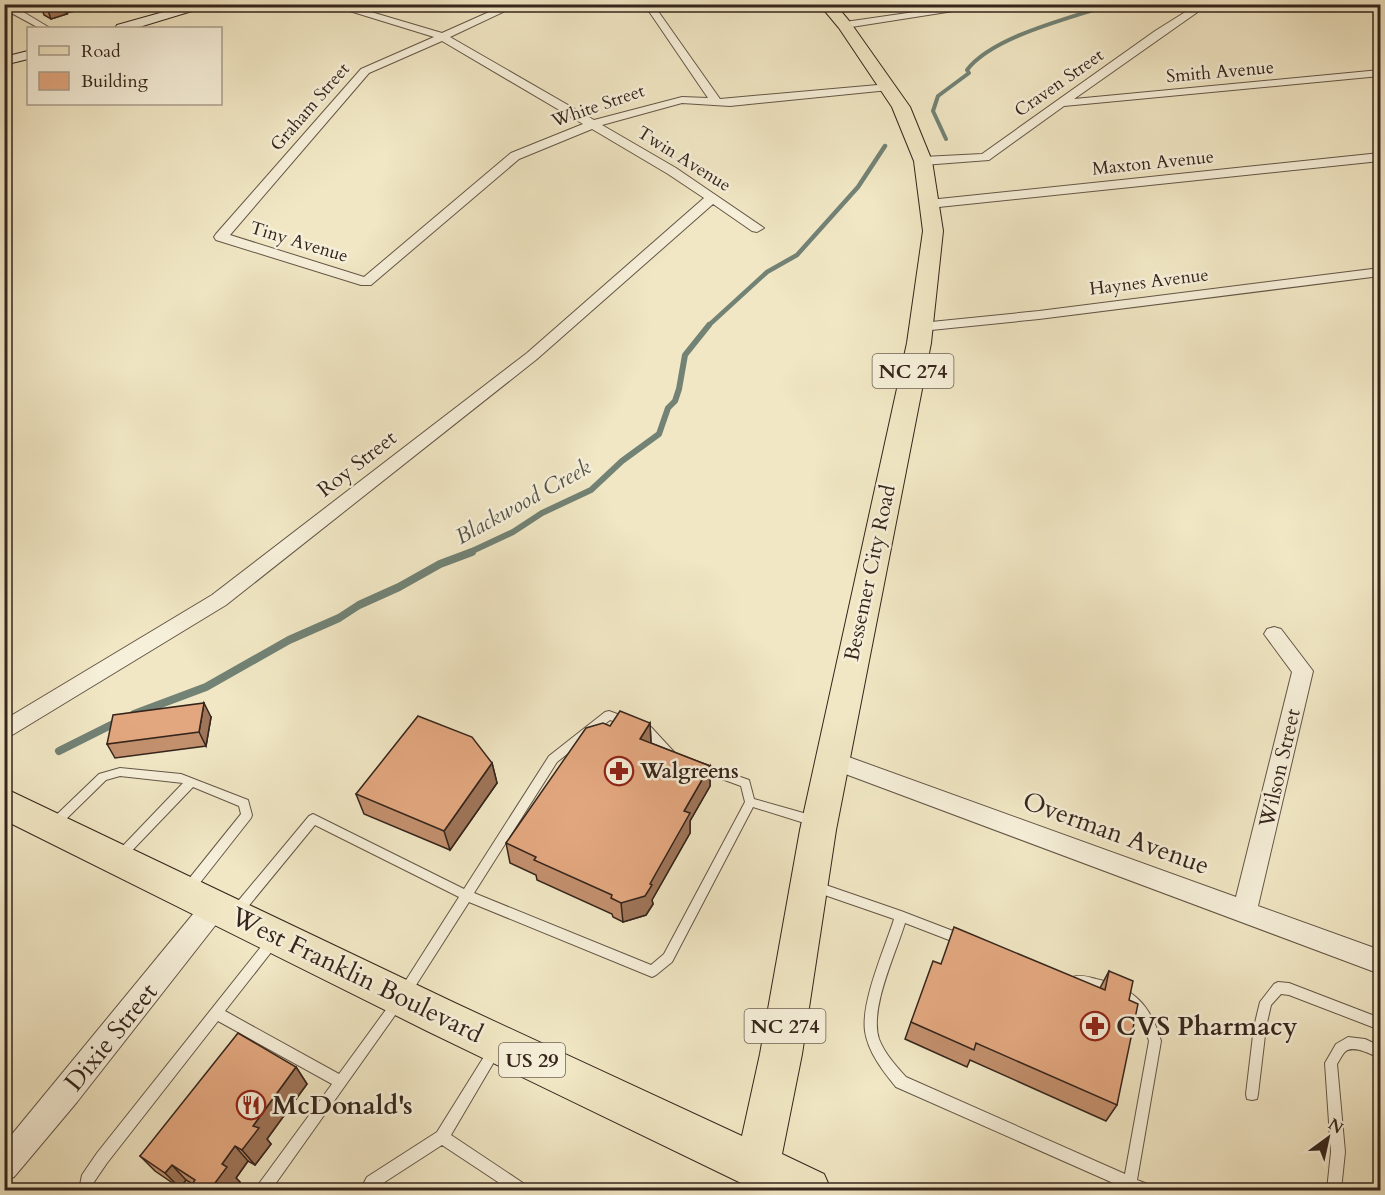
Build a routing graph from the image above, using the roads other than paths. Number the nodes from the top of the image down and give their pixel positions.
1 (209, 4) edge
2 (331, 4) edge
3 (516, 4) edge
4 (648, 4) edge
5 (826, 4) edge
6 (994, 4) edge
7 (1205, 4) edge
8 (4, 5) edge
9 (845, 25) junction
10 (43, 27) edge
11 (126, 27) edge
12 (444, 37) junction
13 (27, 55) edge
14 (4, 61) edge
15 (1380, 73) edge
16 (889, 87) junction
17 (716, 102) junction
18 (1062, 103) junction
19 (593, 124) junction
20 (1380, 158) edge
21 (923, 161) junction
22 (712, 198) junction
23 (929, 204) junction
24 (757, 228) dead end
25 (221, 237) joint
26 (1380, 272) edge
27 (366, 282) joint
28 (921, 327) junction
29 (1274, 634) dead end
30 (4, 731) edge
31 (831, 760) junction
32 (191, 782) junction
33 (750, 802) junction
34 (4, 803) edge
35 (819, 822) junction
36 (52, 826) junction
37 (118, 858) junction
38 (809, 884) junction
39 (465, 896) junction
40 (212, 903) junction
41 (1245, 910) junction
42 (901, 916) junction
43 (277, 935) junction
44 (979, 946) edge
45 (1380, 962) edge
46 (1066, 979) edge
47 (402, 997) junction
48 (216, 1013) junction
49 (1380, 1024) edge
50 (498, 1044) junction
51 (1380, 1052) edge
52 (341, 1082) junction
53 (1252, 1094) dead end
54 (442, 1137) junction
55 (4, 1167) edge
56 (756, 1179) edge
57 (1130, 1184) junction
58 (86, 1191) edge
59 (263, 1191) edge
60 (367, 1191) edge
61 (521, 1191) edge
62 (808, 1191) edge
63 (1145, 1191) edge
64 (1335, 1191) edge

1 - 11 main road
2 - 12 street, Twin Avenue
3 - 12 street, Graham Street
4 - 17 street
5 - 9 main road, Bessemer City Road / NC 274
6 - 9 street
7 - 18 street, Craven Street
8 - 10 street
9 - 16 main road, Bessemer City Road / NC 274
12 - 19 street, Twin Avenue
12 - 25 street, Graham Street
13 - 14 main road
15 - 18 street, Smith Avenue
16 - 17 street, White Street
16 - 21 main road, Bessemer City Road / NC 274
17 - 19 street, White Street
18 - 21 street, Craven Street
19 - 22 street, Twin Avenue
19 - 27 street, White Street
20 - 23 street, Maxton Avenue
21 - 23 main road, Bessemer City Road / NC 274
22 - 24 street, Twin Avenue
22 - 30 street, Roy Street
23 - 28 main road, Bessemer City Road / NC 274
25 - 27 street, Tiny Avenue
26 - 28 street, Haynes Avenue
28 - 31 main road, Bessemer City Road / NC 274
29 - 41 street, Wilson Street
31 - 35 main road, Bessemer City Road / NC 274
31 - 41 street, Overman Avenue
32 - 36 lane
32 - 37 lane
32 - 40 lane
33 - 35 lane
33 - 39 lane
33 - 39 lane
34 - 36 main road, West Franklin Boulevard / US 29
35 - 38 main road, Bessemer City Road / NC 274
36 - 37 main road, West Franklin Boulevard / US 29
37 - 40 main road, West Franklin Boulevard / US 29
38 - 42 lane
38 - 56 main road, Bessemer City Road / NC 274
39 - 40 lane
39 - 47 lane
40 - 43 main road, West Franklin Boulevard / US 29
40 - 55 street, Dixie Street
41 - 45 street, Overman Avenue
42 - 44 lane
42 - 57 lane
43 - 47 main road, West Franklin Boulevard / US 29
43 - 48 lane
46 - 57 lane
47 - 50 main road, West Franklin Boulevard / US 29
47 - 52 lane
48 - 52 lane
48 - 58 lane
49 - 53 lane
50 - 54 lane
50 - 56 main road, West Franklin Boulevard / US 29
51 - 64 lane
52 - 59 lane
54 - 60 lane
54 - 61 lane
56 - 62 main road, West Franklin Boulevard / US 29
57 - 63 lane

